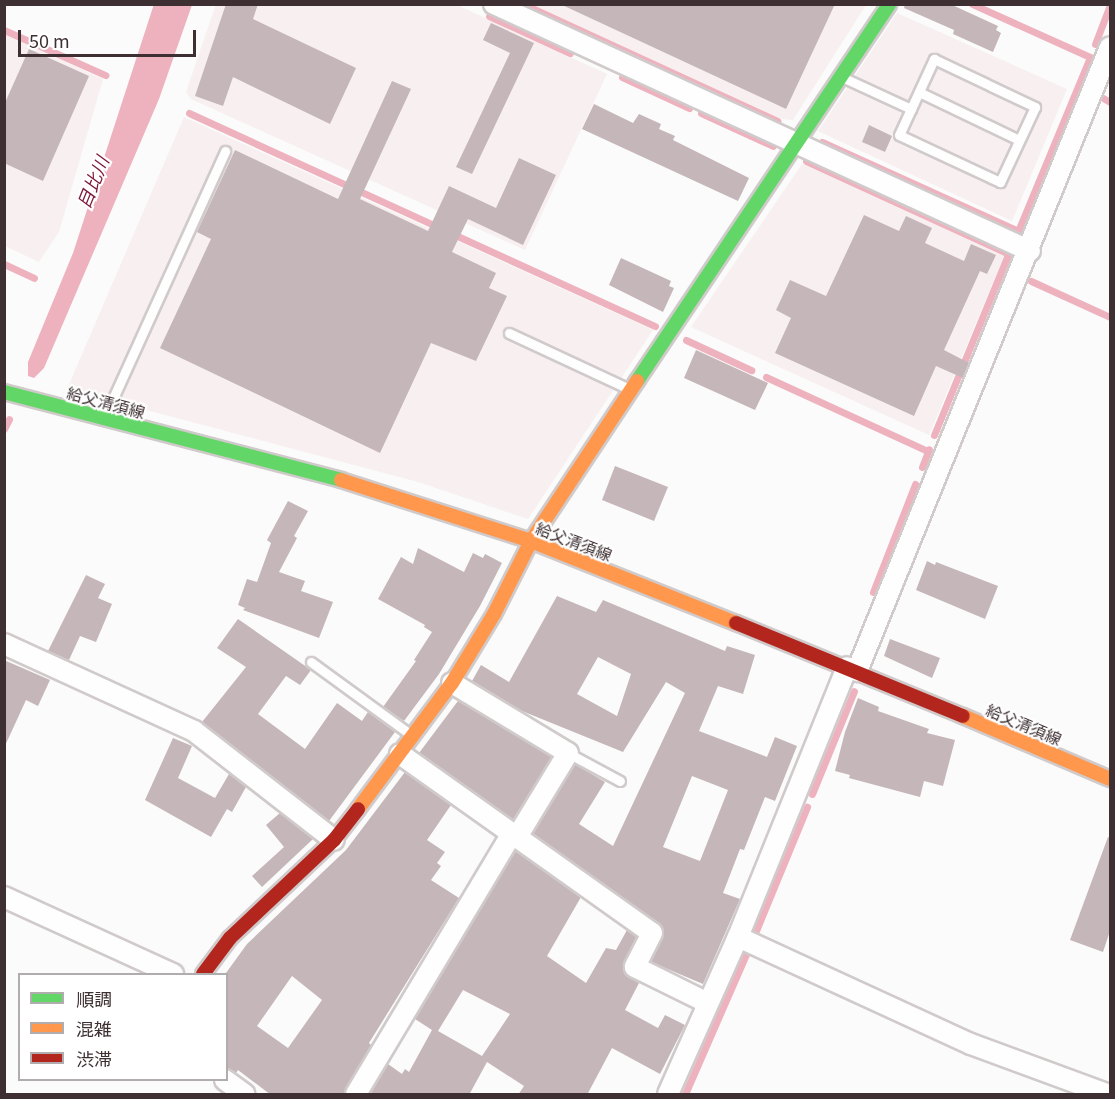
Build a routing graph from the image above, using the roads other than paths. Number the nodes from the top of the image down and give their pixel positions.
1 (494, 4) edge
2 (889, 4) edge
3 (1110, 47) edge
4 (842, 76) junction
5 (919, 92) junction
6 (911, 109) junction
7 (1019, 140) junction
8 (797, 144) junction
9 (225, 151) dead end
10 (1030, 250) junction
11 (508, 333) dead end
12 (633, 391) junction
13 (4, 392) edge
14 (104, 418) junction
15 (531, 541) junction
16 (4, 644) edge
17 (311, 662) dead end
18 (852, 669) junction
19 (452, 683) junction
20 (413, 737) junction
21 (568, 753) junction
22 (400, 754) junction
23 (1110, 779) edge
24 (620, 781) dead end
25 (515, 835) junction
26 (334, 840) junction
27 (4, 897) edge
28 (738, 937) junction
29 (169, 973) edge
30 (204, 973) edge
31 (708, 1003) junction
32 (226, 1081) edge
33 (244, 1095) edge
34 (356, 1095) edge
35 (668, 1095) edge
36 (1107, 1095) edge

1 - 8 street
2 - 4 street
3 - 10 street
4 - 6 lane
4 - 8 street
5 - 6 lane
5 - 7 lane
5 - 7 lane
6 - 7 lane
8 - 10 street
8 - 12 street
9 - 14 lane
10 - 18 street
11 - 12 lane
12 - 15 street
13 - 14 street, 給父清須線
14 - 15 street, 給父清須線
15 - 18 street, 給父清須線
15 - 19 street
16 - 26 street
17 - 20 lane
18 - 23 street, 給父清須線
18 - 28 street
19 - 20 street
19 - 21 street
20 - 22 street
21 - 24 lane
21 - 25 street
22 - 25 street
22 - 26 street
25 - 31 street
25 - 34 street
26 - 30 street
27 - 29 street
28 - 31 street
28 - 36 street
31 - 35 street
32 - 33 street

